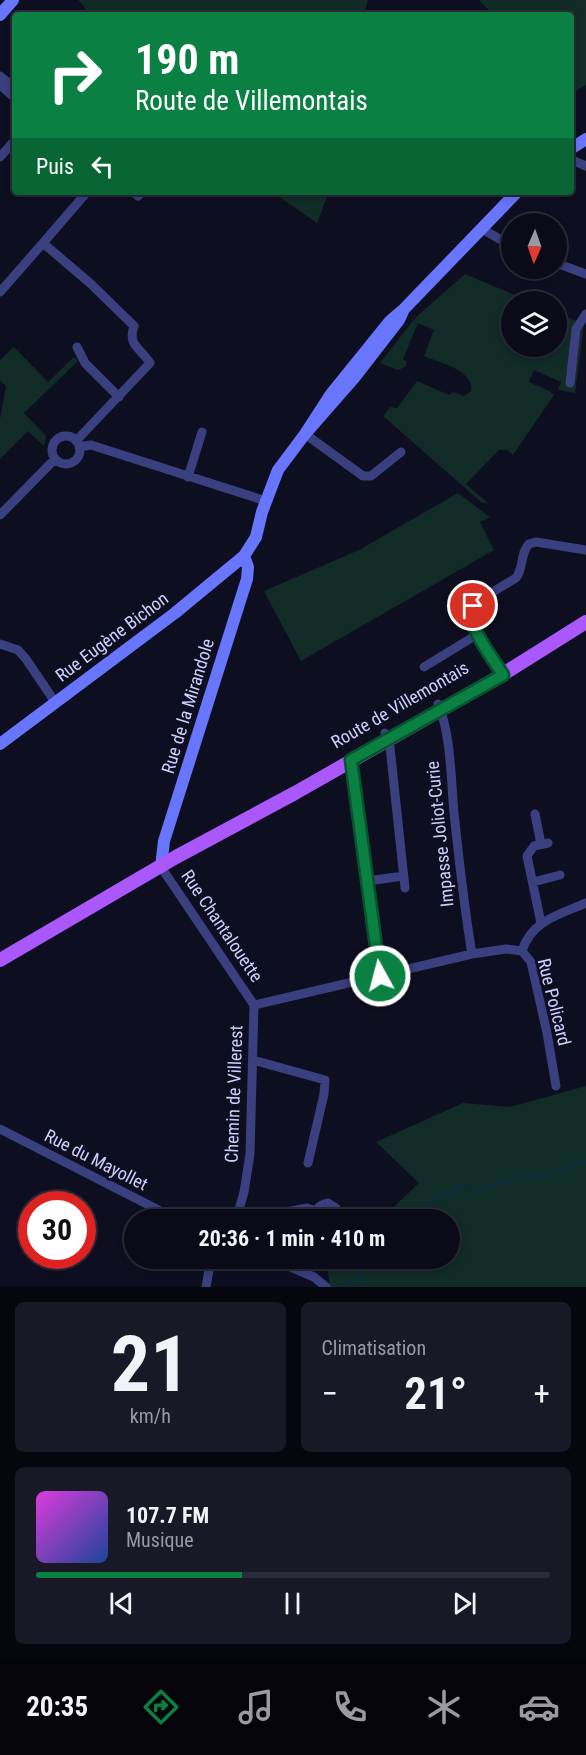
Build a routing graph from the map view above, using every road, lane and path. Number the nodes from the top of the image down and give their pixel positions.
1 (13, 0) edge
2 (0, 15) edge
3 (0, 76) edge
4 (0, 86) edge
5 (12, 86) edge
6 (12, 96) edge
7 (12, 143) edge
8 (0, 157) edge
9 (84, 195) edge
10 (514, 195) edge
11 (482, 229) junction
12 (501, 240) edge
13 (43, 243) junction
14 (567, 267) edge
15 (586, 274) edge
16 (0, 292) edge
17 (586, 314) edge
18 (77, 347) dead end
19 (570, 383) dead end
20 (118, 397) junction
21 (202, 432) dead end
22 (305, 434) junction
23 (77, 444) junction
24 (401, 452) dead end
25 (55, 459) junction
26 (188, 477) junction
27 (266, 501) junction
28 (0, 515) edge
29 (586, 550) edge
30 (244, 556) junction
31 (586, 622) edge
32 (478, 634) junction
33 (0, 644) edge
34 (424, 667) dead end
35 (501, 672) junction
36 (55, 702) junction
37 (439, 707) junction
38 (386, 737) junction
39 (0, 744) edge
40 (350, 758) junction
41 (535, 814) dead end
42 (161, 867) junction
43 (404, 876) junction
44 (560, 876) dead end
45 (368, 881) junction
46 (532, 882) junction
47 (405, 888) dead end
48 (586, 903) edge
49 (542, 923) junction
50 (522, 951) junction
51 (472, 954) junction
52 (0, 960) edge
53 (380, 976) junction
54 (254, 1005) junction
55 (253, 1060) junction
56 (556, 1086) dead end
57 (0, 1129) edge
58 (308, 1163) dead end
59 (156, 1209) edge
60 (238, 1209) edge
61 (319, 1209) edge
62 (335, 1209) edge
63 (210, 1269) edge
64 (295, 1269) edge
65 (206, 1287) edge
66 (326, 1287) edge

1 - 2 street
3 - 5 street
4 - 6 street
7 - 8 street
9 - 13 street
10 - 11 street
11 - 12 street
11 - 22 street
13 - 16 street
13 - 20 street
14 - 15 street
17 - 19 street
18 - 20 street
20 - 23 street
21 - 26 street
22 - 24 street
22 - 27 street
23 - 25 street
23 - 25 street
23 - 26 street
25 - 28 street
26 - 27 street
27 - 30 street
29 - 32 street
30 - 36 street, Rue Eugène Bichon
30 - 42 street, Rue de la Mirandole
31 - 35 main road, Route de Villemontais
32 - 34 street
32 - 35 street
33 - 36 street
35 - 37 main road, Route de Villemontais
36 - 39 street, Rue Eugène Bichon
37 - 38 main road, Route de Villemontais
37 - 51 street, Impasse Joliot-Curie
38 - 40 main road, Route de Villemontais
38 - 43 street
40 - 42 main road, Route de Villemontais
40 - 45 street
41 - 46 street
42 - 52 main road, Route de Villemontais
42 - 54 street, Rue Chantalouette
43 - 45 street
43 - 47 street
44 - 46 street
45 - 53 street
46 - 49 street
48 - 49 street
49 - 50 street
50 - 51 street, Rue Policard
50 - 56 street, Rue Policard
51 - 53 street, Rue Policard
53 - 54 street, Rue Policard
54 - 55 street, Chemin de Villerest
55 - 58 street
55 - 60 street, Chemin de Villerest
57 - 59 street, Rue du Mayollet
61 - 62 street
63 - 65 street
64 - 66 street

